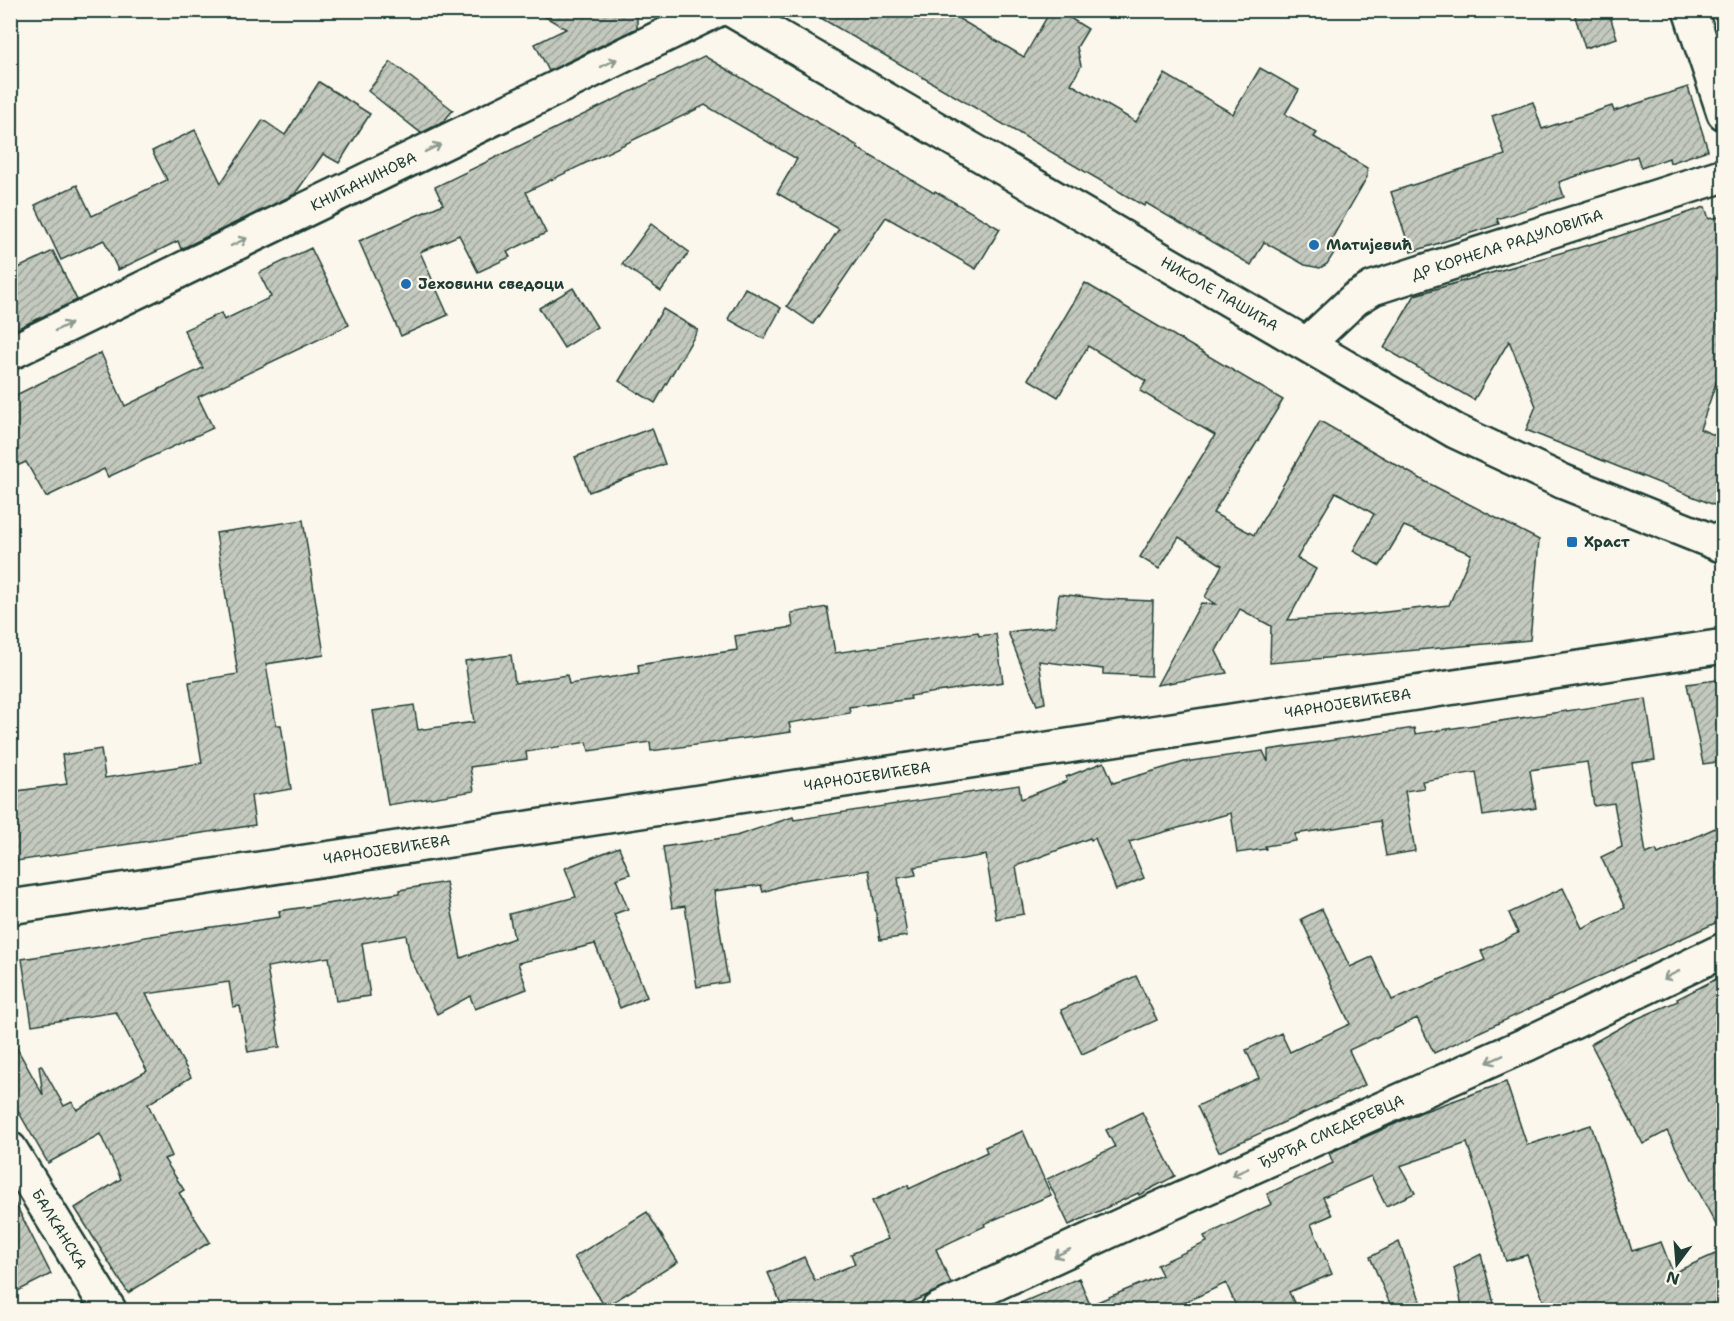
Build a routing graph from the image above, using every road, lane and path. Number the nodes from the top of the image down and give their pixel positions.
1 (717, 10) edge
2 (732, 10) edge
3 (1690, 10) edge
4 (1724, 113) edge
5 (1724, 175) edge
6 (1307, 344) junction
7 (10, 352) edge
8 (1724, 546) edge
9 (1724, 646) edge
10 (10, 907) edge
11 (1724, 950) edge
12 (10, 1149) edge
13 (109, 1311) edge
14 (938, 1311) edge

7 -> 1 street, КНИЋАНИНОВА
2 - 6 street, НИКОЛЕ ПАШИЋА
3 - 4 street
5 - 6 street, ДР КОРНЕЛА РАДУЛОВИЋА
6 - 8 street, НИКОЛЕ ПАШИЋА
9 - 10 street, ЧАРНОЈЕВИЋЕВА
11 -> 14 street, ЂУРЂА СМЕДЕРЕВЦА
12 - 13 street, БАЛКАНСКА

